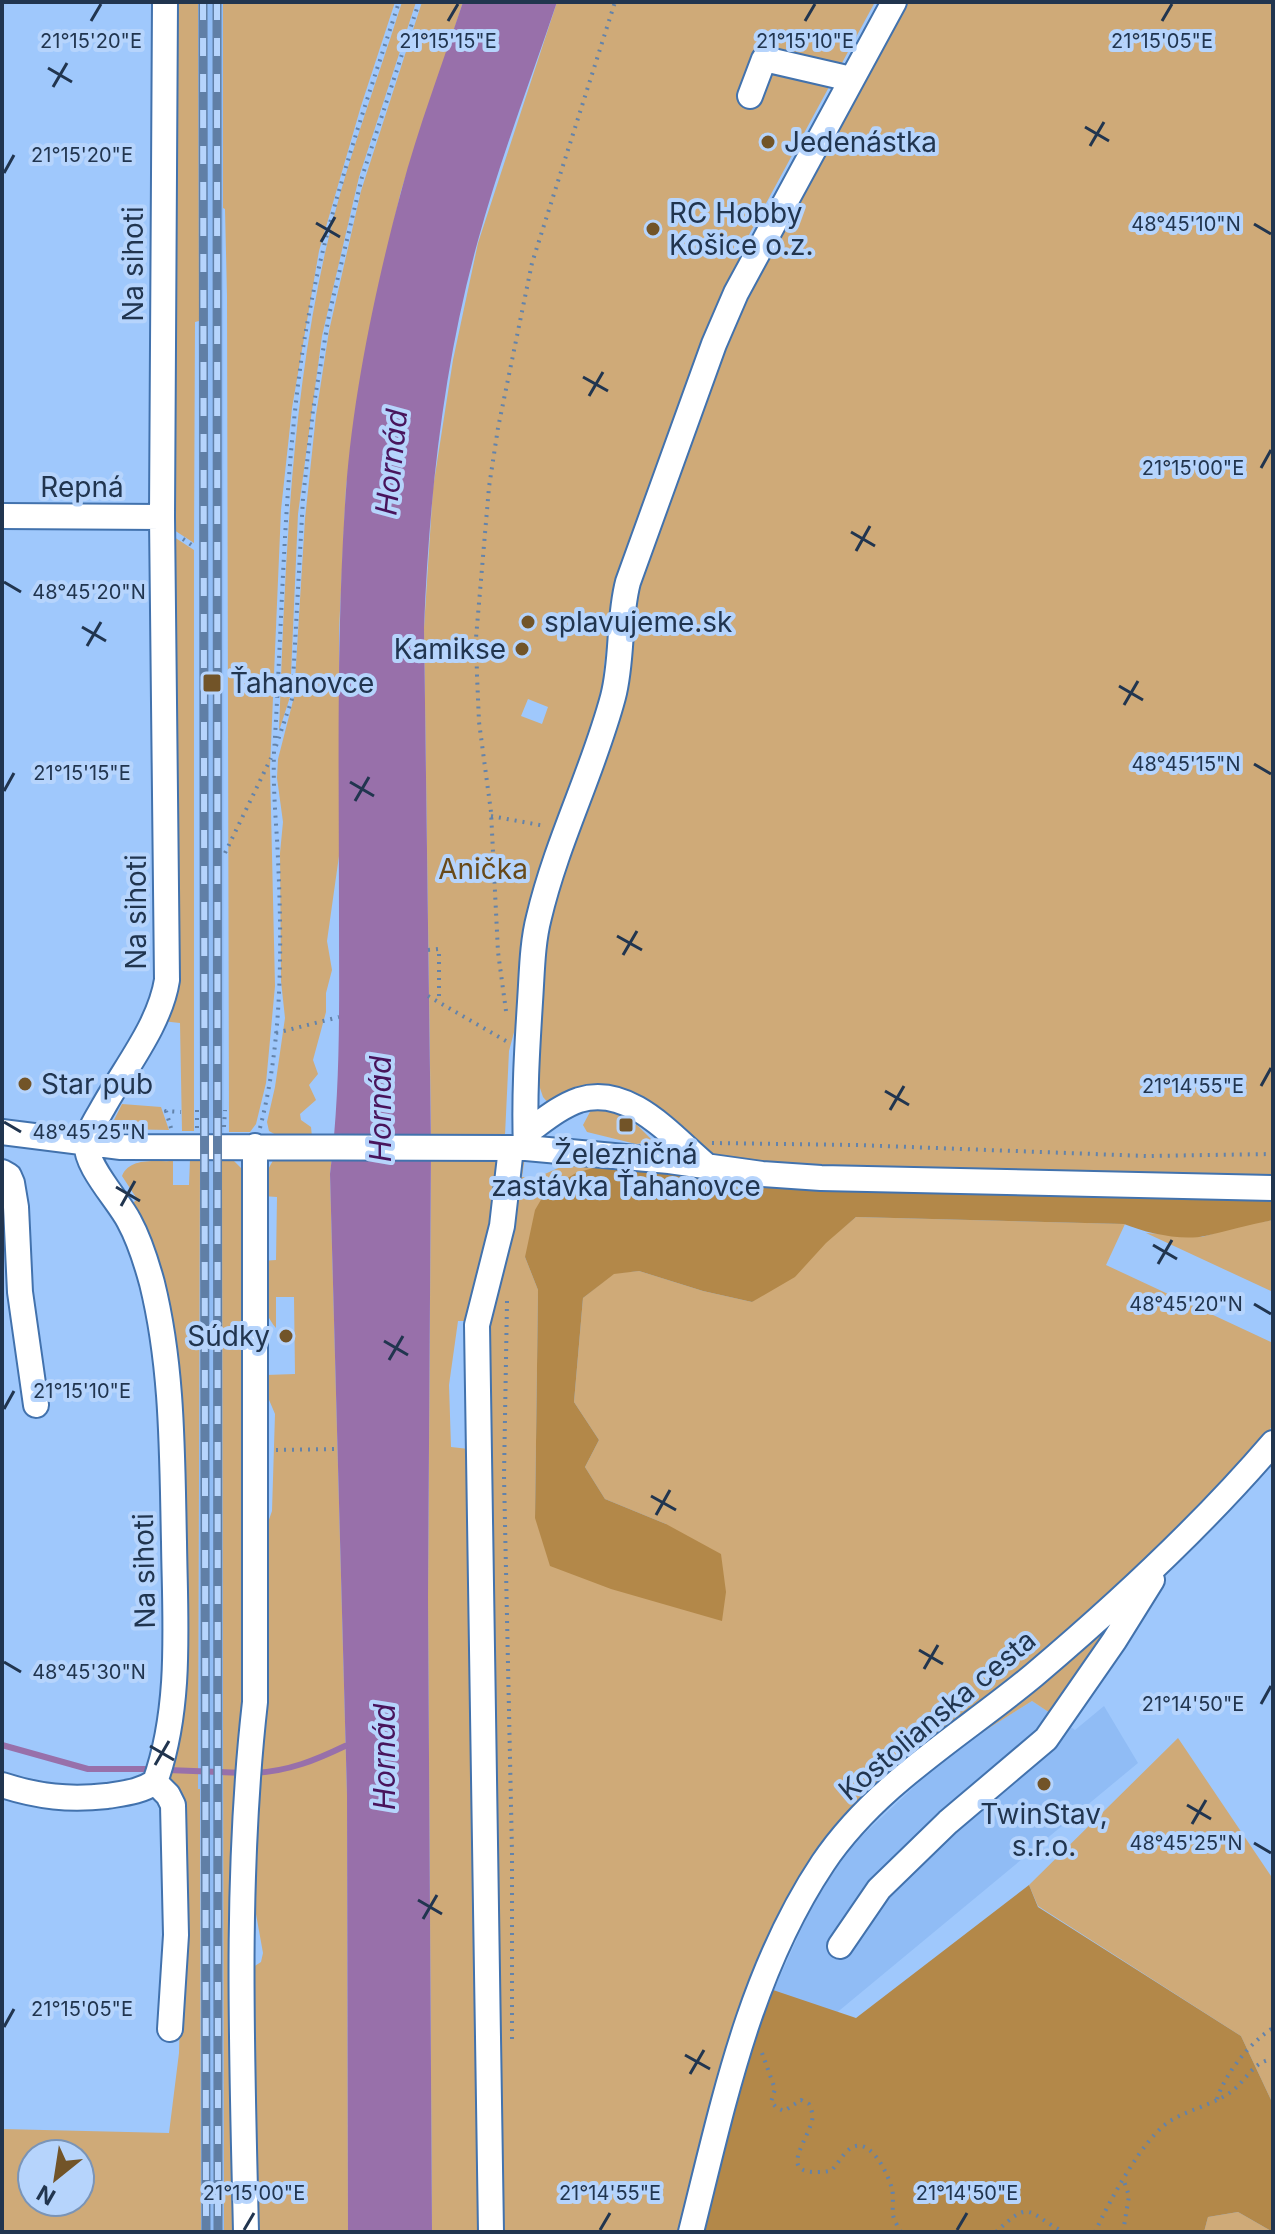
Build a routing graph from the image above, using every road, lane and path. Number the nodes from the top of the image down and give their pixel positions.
1 (165, 2) edge
2 (399, 2) edge
3 (419, 2) edge
4 (615, 2) edge
5 (894, 2) edge
6 (851, 79) junction
7 (750, 96) dead end
8 (2, 516) edge
9 (162, 517) junction
10 (189, 543) dead end
11 (196, 548) dead end
12 (274, 753) junction
13 (490, 816) junction
14 (567, 830) junction
15 (225, 853) dead end
16 (428, 950) dead end
17 (428, 996) dead end
18 (439, 1003) junction
19 (339, 1017) dead end
20 (508, 1018) dead end
21 (276, 1033) junction
22 (527, 1047) junction
23 (181, 1112) dead end
24 (2, 1132) edge
25 (173, 1134) dead end
26 (678, 1142) junction
27 (86, 1144) junction
28 (514, 1144) junction
29 (255, 1146) junction
30 (1273, 1154) edge
31 (707, 1166) junction
32 (2, 1172) edge
33 (1273, 1188) edge
34 (507, 1295) dead end
35 (36, 1405) dead end
36 (1273, 1443) edge
37 (338, 1449) dead end
38 (257, 1450) junction
39 (1162, 1560) junction
40 (155, 1782) junction
41 (2, 1785) edge
42 (840, 1946) dead end
43 (1273, 2028) edge
44 (170, 2029) dead end
45 (742, 2039) junction
46 (512, 2058) dead end
47 (1273, 2059) edge
48 (1217, 2102) junction
49 (1124, 2181) junction
50 (1096, 2230) edge
51 (246, 2232) edge
52 (491, 2232) edge
53 (691, 2232) edge
54 (901, 2232) edge
55 (996, 2232) edge
56 (1064, 2232) edge
57 (1087, 2232) edge
58 (1123, 2232) edge

1 - 9 street, Na sihoti
2 - 12 path
3 - 12 path
4 - 13 path
5 - 6 street
6 - 7 street
6 - 14 street
8 - 9 street, Repná
9 - 27 street, Na sihoti
10 - 11 path
12 - 15 path
12 - 21 path
13 - 14 path
13 - 20 path
14 - 22 street
16 - 18 path
17 - 18 path
18 - 22 path
19 - 21 path
21 - 29 path
22 - 28 street
23 - 25 path
24 - 27 street
26 - 28 street
26 - 30 path
26 - 31 street
27 - 29 street
27 - 40 street, Na sihoti
28 - 29 street
28 - 31 street
28 - 52 street
29 - 38 street
31 - 33 street
32 - 35 street
34 - 46 path
36 - 39 street, Kostolianska cesta
37 - 38 path
38 - 51 street
39 - 42 street
39 - 45 street, Kostolianska cesta
40 - 41 street
40 - 44 street
43 - 48 path
45 - 53 street, Kostolianska cesta
45 - 54 path
47 - 48 path
48 - 49 path
49 - 50 path
49 - 58 path
50 - 57 path
55 - 56 path

